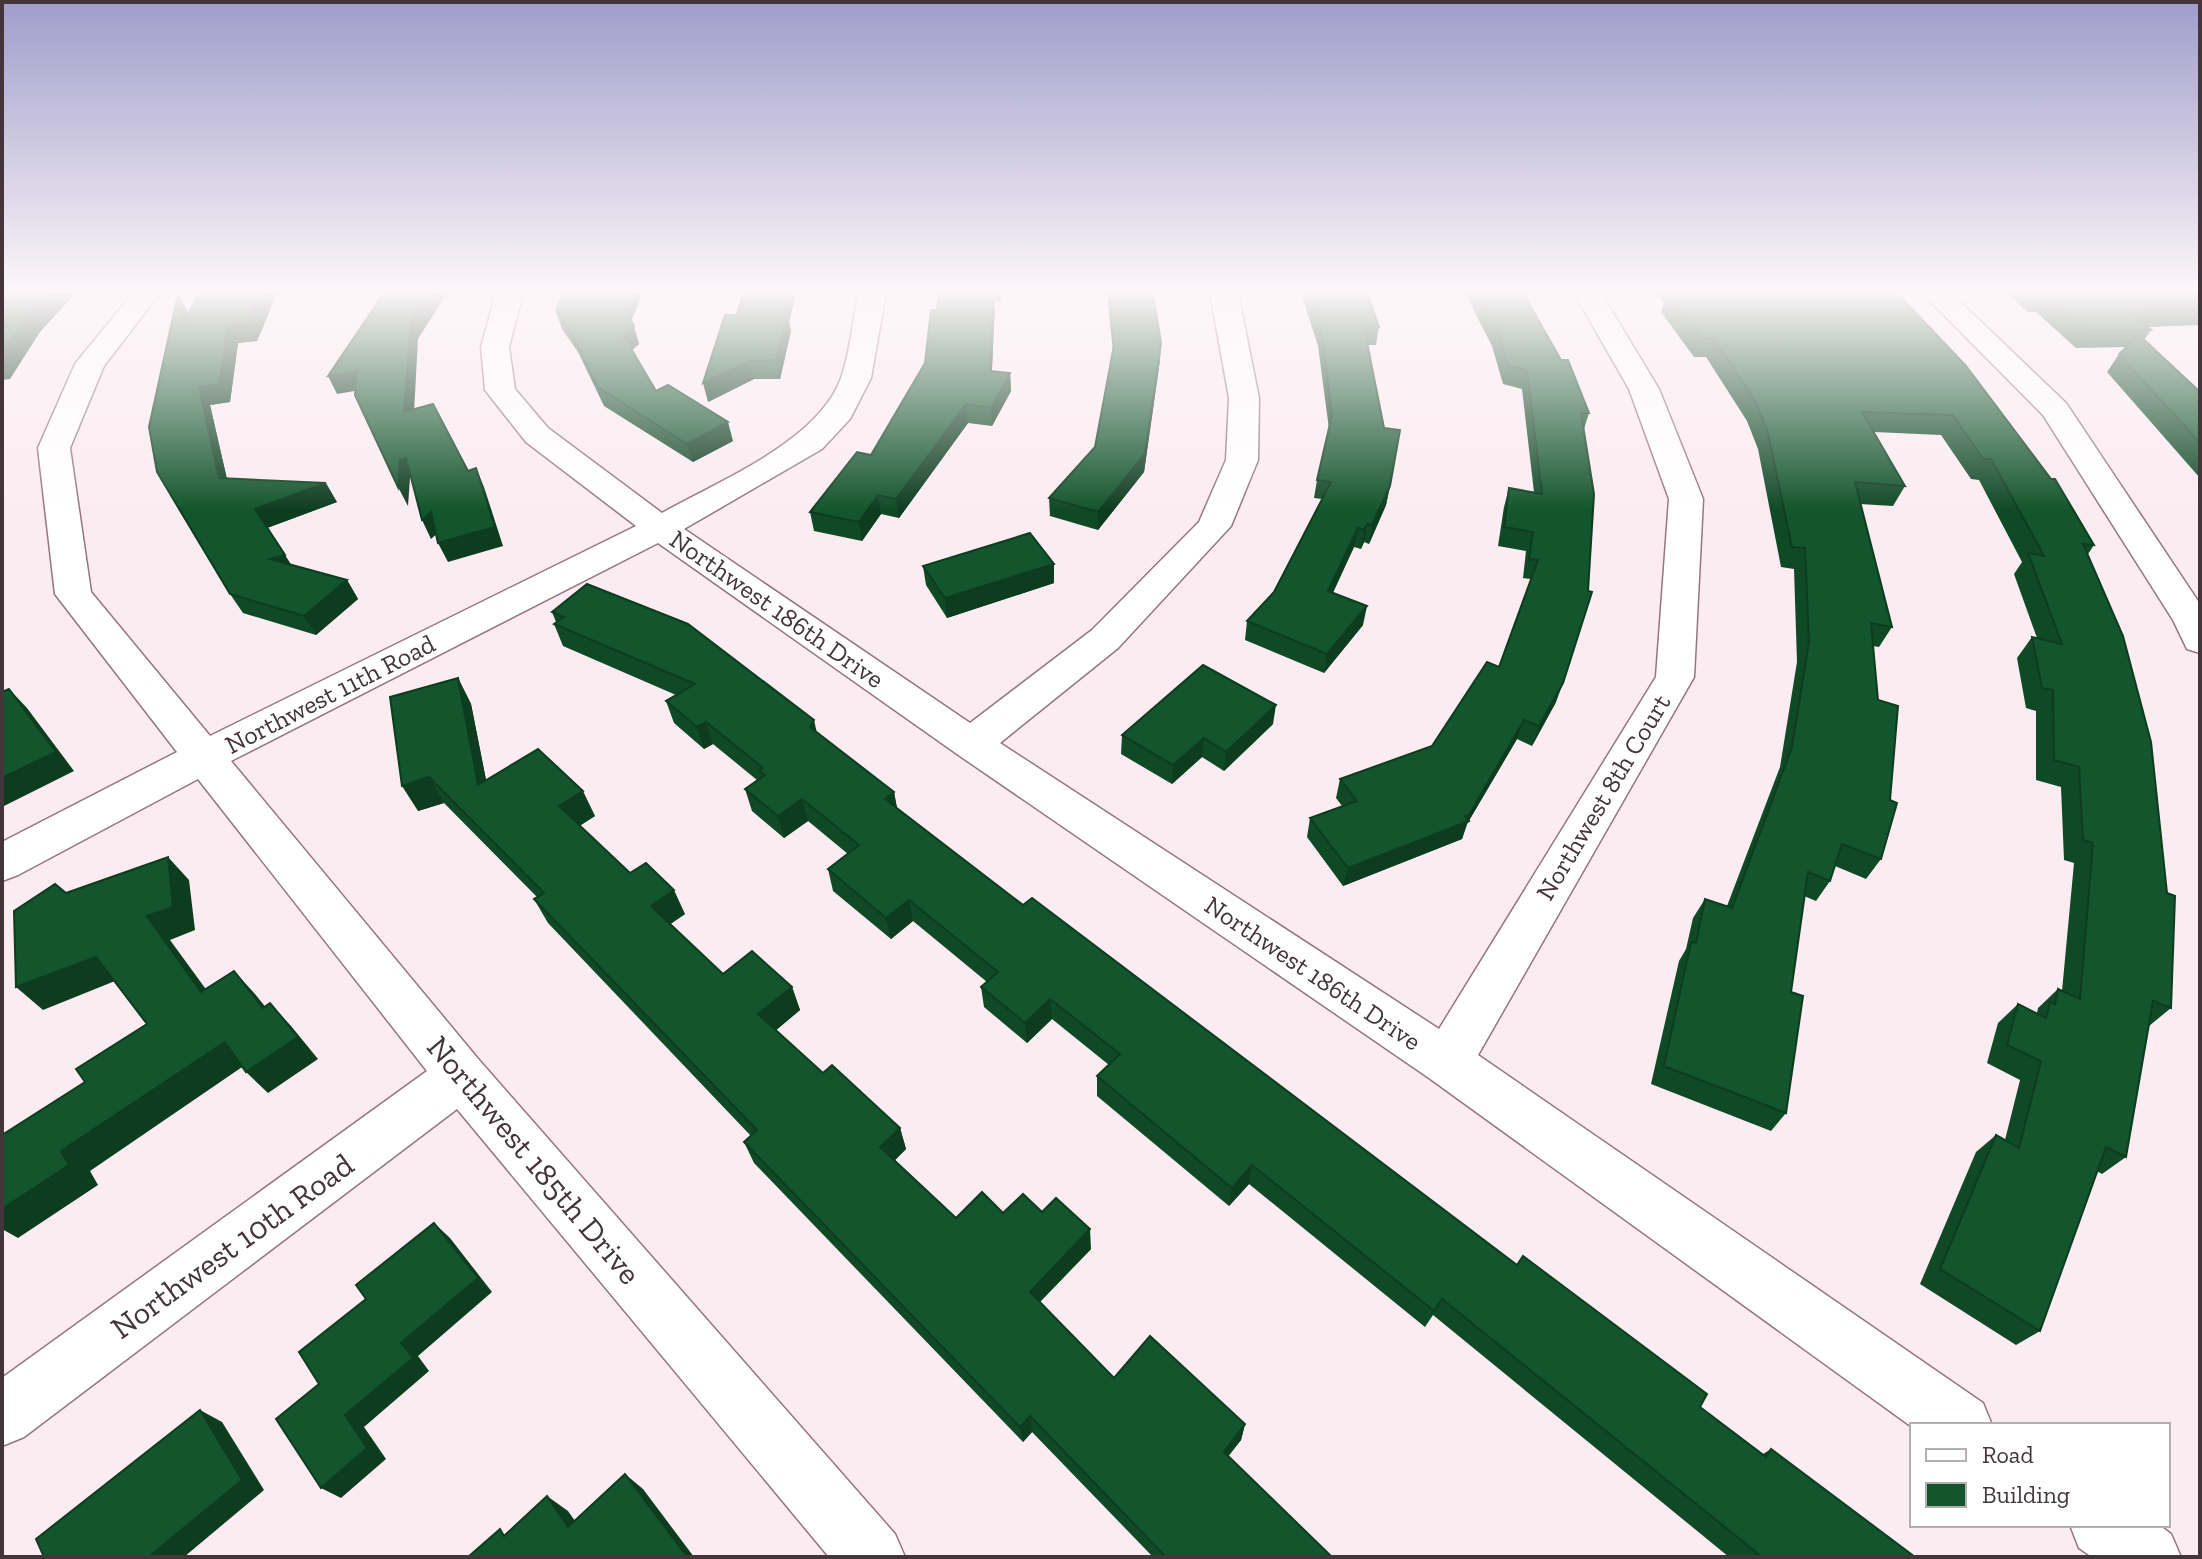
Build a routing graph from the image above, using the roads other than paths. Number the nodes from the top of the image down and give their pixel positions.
1 (89, 366) edge
2 (497, 366) edge
3 (858, 366) edge
4 (1238, 366) edge
5 (1630, 366) edge
6 (2010, 366) edge
7 (660, 528) junction
8 (2197, 628) edge
9 (971, 744) junction
10 (204, 757) junction
11 (2, 863) edge
12 (1447, 1062) junction
13 (461, 1076) junction
14 (2, 1415) edge
15 (1958, 1423) edge
16 (2105, 1527) edge
17 (872, 1557) edge
18 (2148, 1557) edge

1 - 10 street, Northwest 185th Drive
2 - 7 street, Northwest 186th Drive
3 - 7 street, Northwest 11th Road
4 - 9 street
5 - 12 street, Northwest 8th Court
6 - 8 street
7 - 9 street, Northwest 186th Drive
7 - 10 street, Northwest 11th Road
9 - 12 street, Northwest 186th Drive
10 - 11 street, Northwest 11th Road
10 - 13 street, Northwest 185th Drive
12 - 15 street, Northwest 186th Drive
13 - 14 street, Northwest 10th Road
13 - 17 street, Northwest 185th Drive
16 - 18 street

